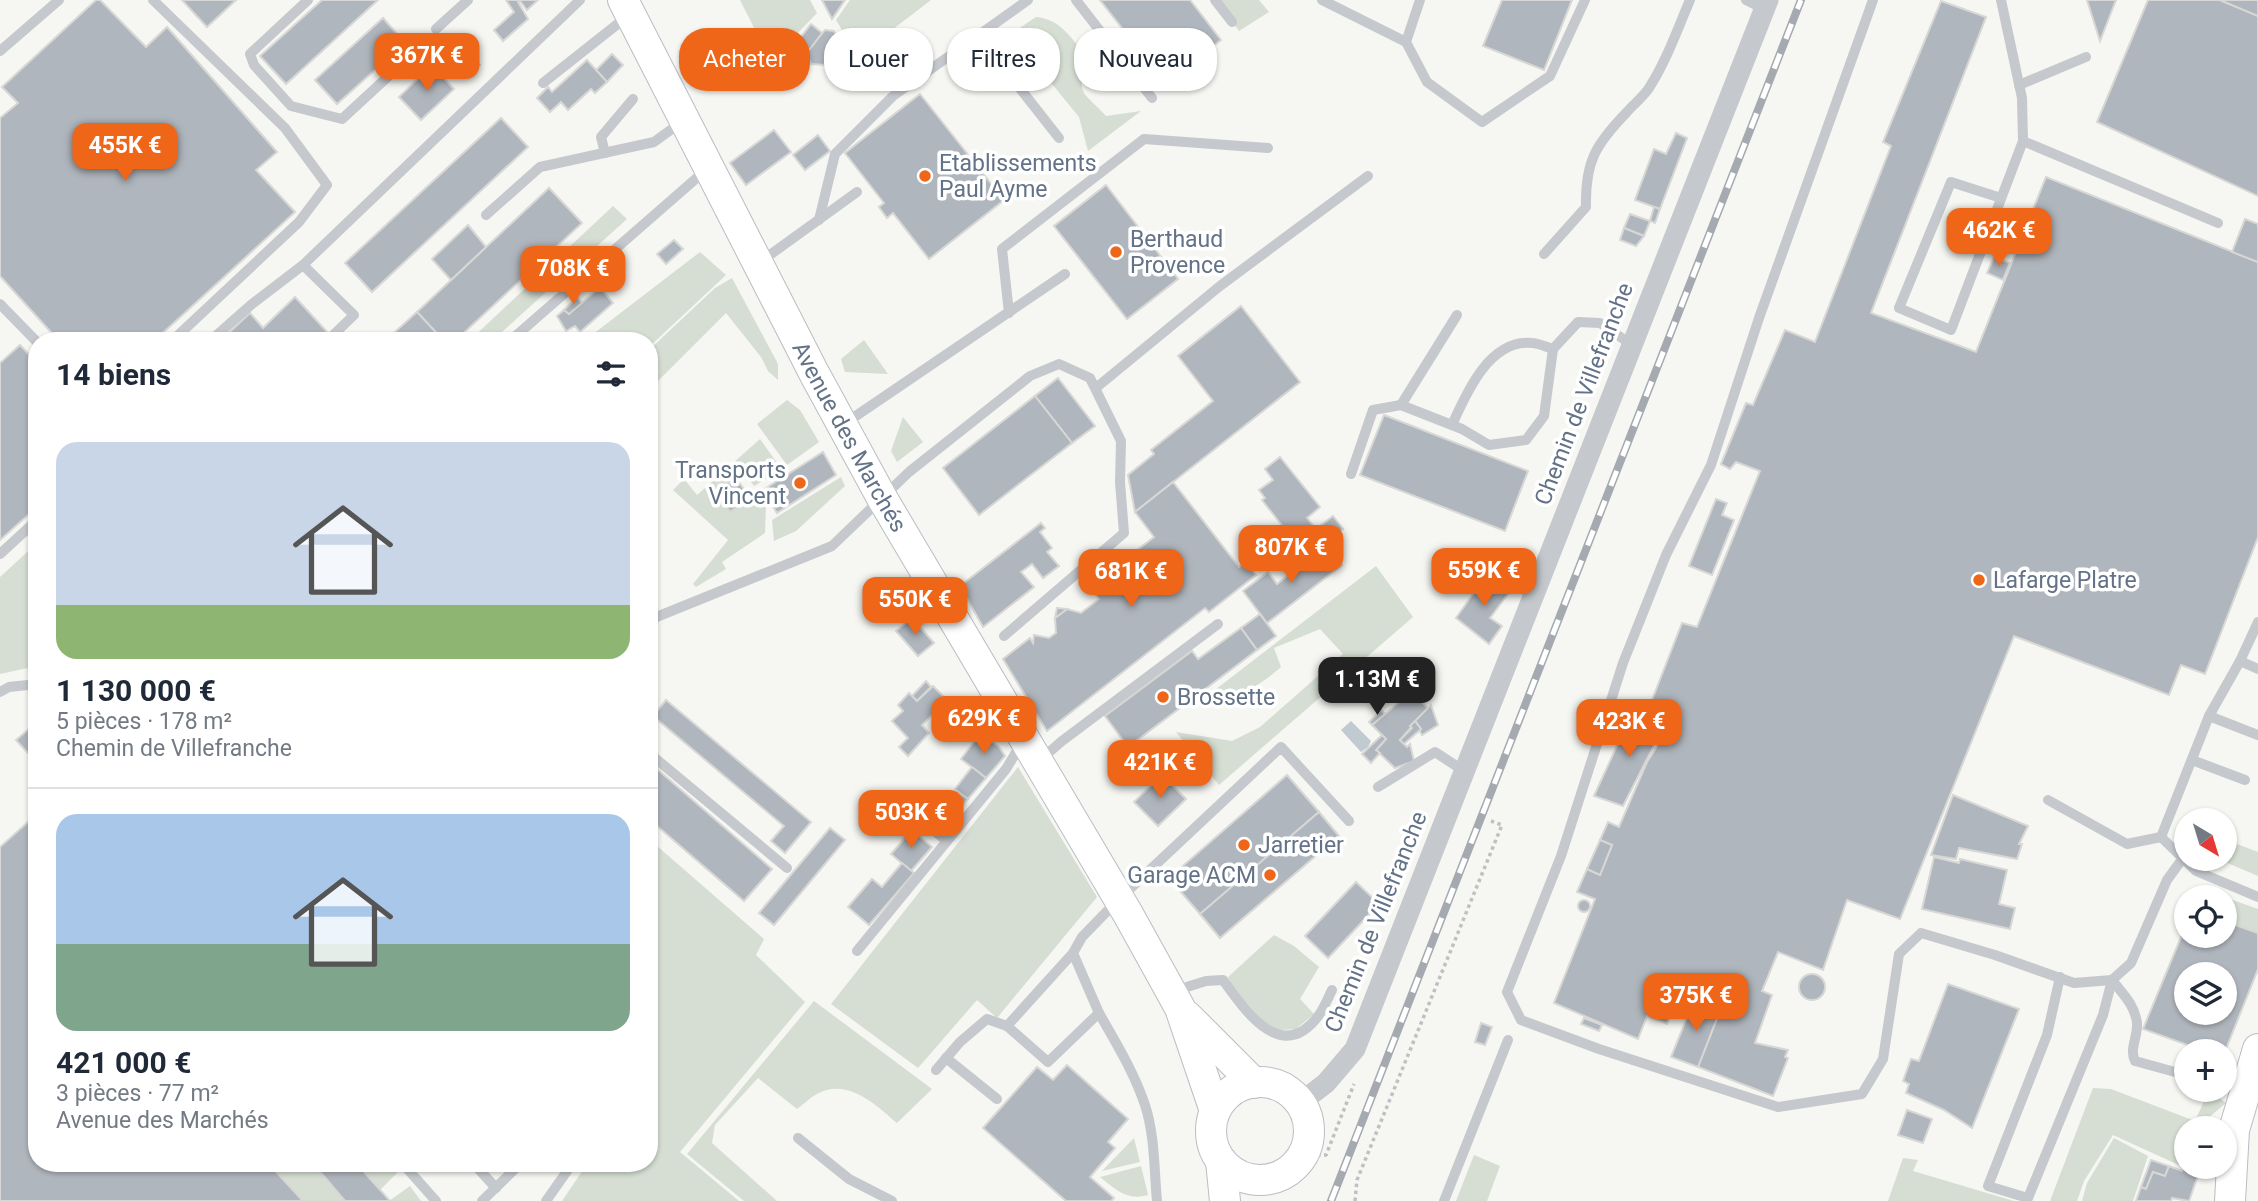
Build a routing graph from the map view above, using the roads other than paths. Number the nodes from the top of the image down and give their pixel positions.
1 (59, 0) edge
2 (153, 0) edge
3 (308, 0) edge
4 (468, 0) edge
5 (580, 0) edge
6 (1028, 0) edge
7 (1076, 0) edge
8 (1215, 0) edge
9 (1322, 0) edge
10 (1420, 0) edge
11 (1585, 0) edge
12 (1690, 0) edge
13 (1873, 0) edge
14 (2001, 0) edge
15 (1759, 3) edge
16 (626, 7) edge
17 (1232, 22) dead end
18 (988, 28) edge
19 (436, 29) dead end
20 (1406, 42) junction
21 (419, 48) dead end
22 (0, 51) edge
23 (947, 57) edge
24 (2086, 57) dead end
25 (543, 83) dead end
26 (2019, 85) junction
27 (1022, 91) edge
28 (1152, 98) dead end
29 (633, 99) dead end
30 (685, 118) junction
31 (1059, 138) dead end
32 (2023, 141) junction
33 (1268, 148) dead end
34 (605, 153) junction
35 (709, 167) junction
36 (1368, 176) dead end
37 (857, 192) dead end
38 (2001, 198) junction
39 (486, 215) dead end
40 (818, 220) junction
41 (2218, 223) dead end
42 (1545, 254) dead end
43 (758, 263) junction
44 (303, 265) junction
45 (1065, 274) dead end
46 (0, 304) edge
47 (1009, 313) junction
48 (1457, 314) dead end
49 (182, 332) edge
50 (220, 332) edge
51 (336, 332) edge
52 (520, 332) edge
53 (28, 333) edge
54 (1632, 345) junction
55 (1553, 349) junction
56 (1097, 387) junction
57 (1401, 405) junction
58 (842, 425) junction
59 (1452, 425) junction
60 (1351, 474) dead end
61 (882, 498) junction
62 (28, 528) edge
63 (0, 554) edge
64 (658, 616) edge
65 (2258, 622) edge
66 (1218, 624) dead end
67 (1004, 636) dead end
68 (2240, 661) junction
69 (2258, 669) edge
70 (28, 685) edge
71 (0, 692) edge
72 (2209, 716) junction
73 (2258, 735) edge
74 (1031, 750) junction
75 (658, 760) edge
76 (2192, 761) junction
77 (1464, 771) junction
78 (2245, 780) dead end
79 (1378, 787) dead end
80 (2048, 800) dead end
81 (1349, 821) dead end
82 (886, 823) dead end
83 (2161, 837) junction
84 (947, 841) junction
85 (2174, 849) edge
86 (787, 867) dead end
87 (2174, 870) edge
88 (2196, 872) edge
89 (2258, 897) edge
90 (1119, 899) junction
91 (856, 951) dead end
92 (1073, 953) junction
93 (2060, 977) junction
94 (2112, 980) junction
95 (1332, 990) dead end
96 (1175, 1000) junction
97 (1099, 1013) junction
98 (1007, 1026) junction
99 (1508, 1040) dead end
100 (2258, 1049) edge
101 (946, 1058) junction
102 (936, 1070) dead end
103 (2174, 1072) edge
104 (1254, 1083) junction
105 (996, 1099) dead end
106 (2258, 1100) edge
107 (1300, 1103) junction
108 (1215, 1111) junction
109 (798, 1138) dead end
110 (1221, 1161) junction
111 (410, 1172) edge
112 (481, 1172) edge
113 (512, 1172) edge
114 (566, 1172) edge
115 (2231, 1187) edge
116 (496, 1188) junction
117 (1247, 1191) edge
118 (436, 1201) edge
119 (482, 1201) edge
120 (546, 1201) edge
121 (892, 1201) edge
122 (1157, 1201) edge
123 (1224, 1201) edge
124 (1444, 1201) edge

1 - 22 lane
2 - 49 lane
3 - 21 lane
4 - 19 lane
5 - 44 lane
6 - 18 lane
7 - 28 lane
8 - 17 lane
9 - 20 lane
10 - 20 lane
11 - 20 lane
12 - 42 lane
13 - 93 lane
14 - 26 lane
15 - 54 street, Chemin de Villefranche
16 - 25 lane
16 - 30 street, Avenue des Marchés
23 - 40 lane
24 - 26 lane
26 - 32 lane
27 - 31 lane
29 - 34 lane
30 - 34 lane
30 - 35 street, Avenue des Marchés
32 - 38 lane
32 - 41 lane
33 - 47 lane
34 - 39 lane
35 - 43 street, Avenue des Marchés
35 - 52 lane
36 - 56 lane
37 - 40 lane
38 - 38 lane
40 - 43 lane
43 - 58 street, Avenue des Marchés
44 - 50 lane
44 - 51 lane
45 - 47 lane
46 - 53 lane
47 - 58 lane
48 - 57 lane
54 - 55 lane
54 - 77 street, Chemin de Villefranche
55 - 59 lane
55 - 59 lane
56 - 61 lane
56 - 67 lane
57 - 59 lane
57 - 60 lane
58 - 61 street, Avenue des Marchés
61 - 64 lane
61 - 74 street, Avenue des Marchés
62 - 63 lane
65 - 68 lane
66 - 74 lane
68 - 69 lane
68 - 72 lane
70 - 71 lane
72 - 73 lane
72 - 76 lane
74 - 84 lane
74 - 90 street, Avenue des Marchés
75 - 86 lane
76 - 78 lane
76 - 83 lane
77 - 79 lane
77 - 107 street, Chemin de Villefranche
80 - 83 lane
81 - 90 lane
82 - 84 lane
83 - 85 lane
84 - 91 lane
87 - 94 lane
88 - 89 lane
90 - 92 lane
90 - 96 street, Avenue des Marchés
92 - 97 lane
92 - 98 lane
93 - 94 lane
93 - 94 lane
94 - 103 lane
95 - 96 lane
96 - 104 street, Avenue des Marchés
96 - 108 street, Avenue des Marchés
97 - 98 lane
97 - 122 lane
98 - 101 lane
99 - 124 lane
100 - 115 street
101 - 102 lane
101 - 105 lane
104 - 107 street
104 - 108 street
106 - 115 street
107 - 117 street
108 - 110 street
109 - 121 lane
110 - 117 street
110 - 123 street
111 - 118 lane
112 - 116 lane
113 - 116 lane
114 - 120 lane
116 - 119 lane

